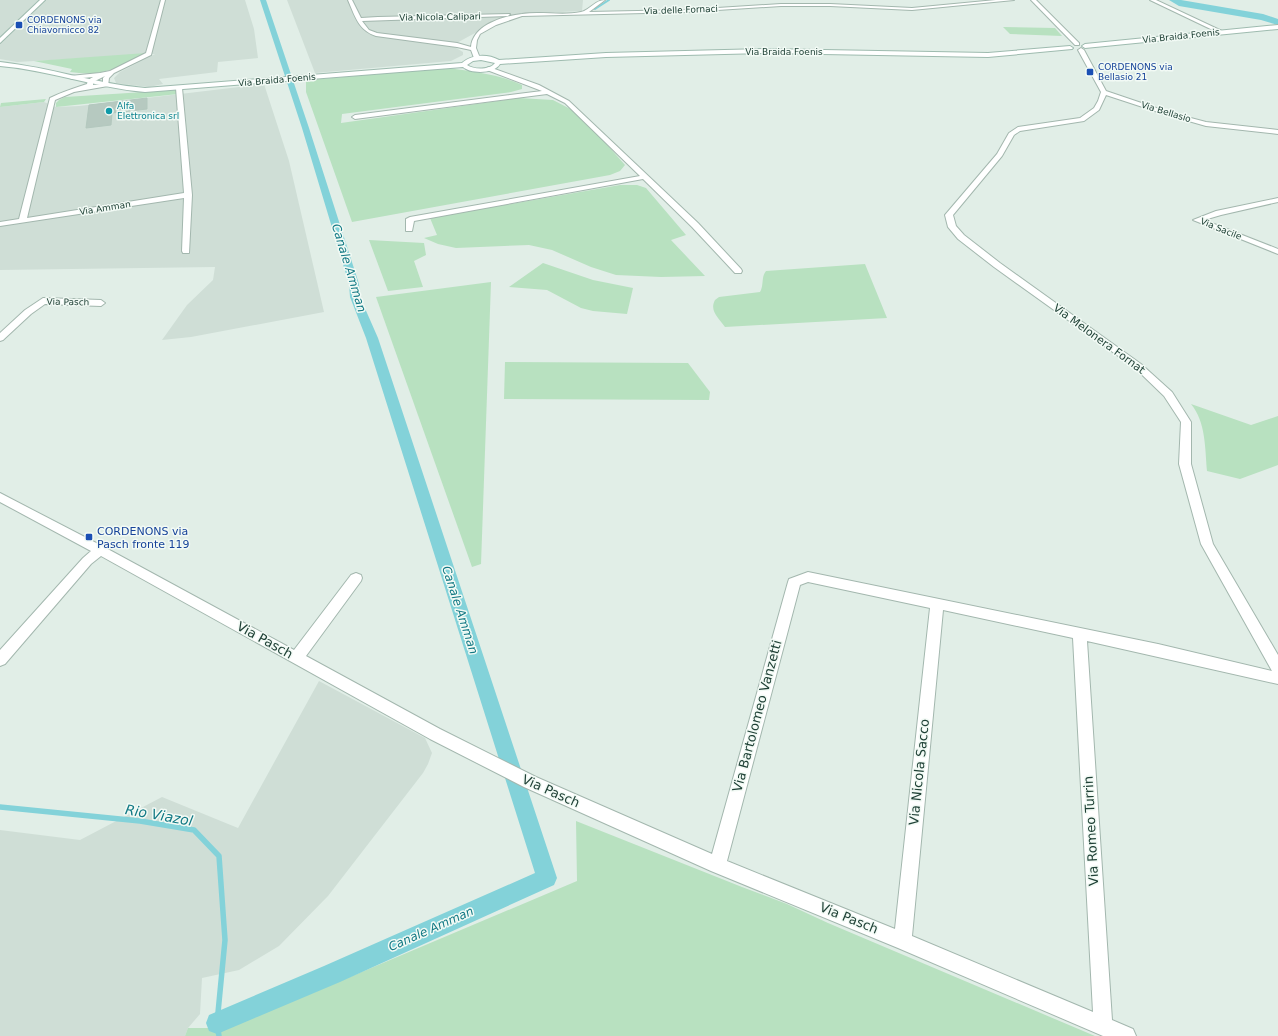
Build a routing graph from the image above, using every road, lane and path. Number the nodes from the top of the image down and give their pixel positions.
1 (43, 0) edge
2 (163, 0) edge
3 (350, 0) edge
4 (603, 0) edge
5 (768, 0) edge
6 (1012, 0) edge
7 (1033, 0) edge
8 (1152, 0) edge
9 (773, 6) junction
10 (584, 13) junction
11 (522, 15) junction
12 (359, 20) junction
13 (1278, 27) edge
14 (1221, 32) junction
15 (0, 41) edge
16 (1077, 44) junction
17 (1070, 48) junction
18 (1083, 48) junction
19 (473, 49) junction
20 (478, 58) junction
21 (498, 62) junction
22 (0, 64) edge
23 (464, 64) junction
24 (489, 69) junction
25 (104, 76) junction
26 (72, 77) junction
27 (90, 81) junction
28 (106, 85) junction
29 (74, 88) junction
30 (83, 88) junction
31 (179, 88) junction
32 (548, 92) junction
33 (1104, 92) junction
34 (355, 117) dead end
35 (1278, 132) edge
36 (645, 177) junction
37 (188, 195) junction
38 (1278, 200) edge
39 (22, 220) junction
40 (0, 224) edge
41 (409, 228) dead end
42 (186, 251) dead end
43 (1278, 252) edge
44 (738, 271) dead end
45 (101, 303) dead end
46 (0, 338) edge
47 (0, 497) edge
48 (100, 550) junction
49 (356, 578) dead end
50 (936, 604) junction
51 (1080, 635) junction
52 (297, 657) junction
53 (0, 660) edge
54 (1278, 668) edge
55 (1278, 678) edge
56 (717, 865) junction
57 (903, 941) junction
58 (1103, 1026) junction
59 (1126, 1036) edge

1 - 15 street
2 - 25 street
3 - 12 street, Via Nicola Calipari
4 - 10 street
5 - 9 street
6 - 9 street, Via delle Fornaci
7 - 16 street
8 - 14 street
9 - 10 street, Via delle Fornaci
10 - 11 street, Via delle Fornaci
11 - 12 street, Via Nicola Calipari
11 - 19 street, Via delle Fornaci
12 - 19 street, Via Nicola Calipari
13 - 14 street, Via Braida Foenis
14 - 18 street, Via Braida Foenis
16 - 17 street
16 - 18 street
17 - 18 street
17 - 21 street, Via Braida Foenis
18 - 33 street
19 - 20 street
20 - 21 street, Via Braida Foenis
20 - 23 street, Via Braida Foenis
21 - 24 street
22 - 26 street, Via Braida Foenis
23 - 24 street, Via Braida Foenis
23 - 31 street, Via Braida Foenis
24 - 32 street
25 - 26 street
25 - 27 street
25 - 28 street
26 - 27 street, Via Braida Foenis
26 - 29 street
27 - 28 street, Via Braida Foenis
27 - 29 street
27 - 30 street
28 - 30 street
28 - 31 street, Via Braida Foenis
29 - 30 street
29 - 39 street
31 - 37 street
32 - 34 street
32 - 36 street
33 - 35 street, Via Bellasio
33 - 54 street, Via Melonera Fornat
36 - 41 street
36 - 44 street
37 - 39 street, Via Amman
37 - 42 street
38 - 43 street, Via Sacile
39 - 40 street, Via Amman
45 - 46 street, Via Pasch
47 - 48 street, Via Pasch
48 - 52 street, Via Pasch
48 - 53 street
49 - 52 street
50 - 51 street
50 - 56 street, Via Bartolomeo Vanzetti
50 - 57 street, Via Nicola Sacco
51 - 55 street
51 - 58 street, Via Romeo Turrin
52 - 56 street, Via Pasch
56 - 57 street, Via Pasch
57 - 58 street, Via Pasch
58 - 59 street, Via Pasch

